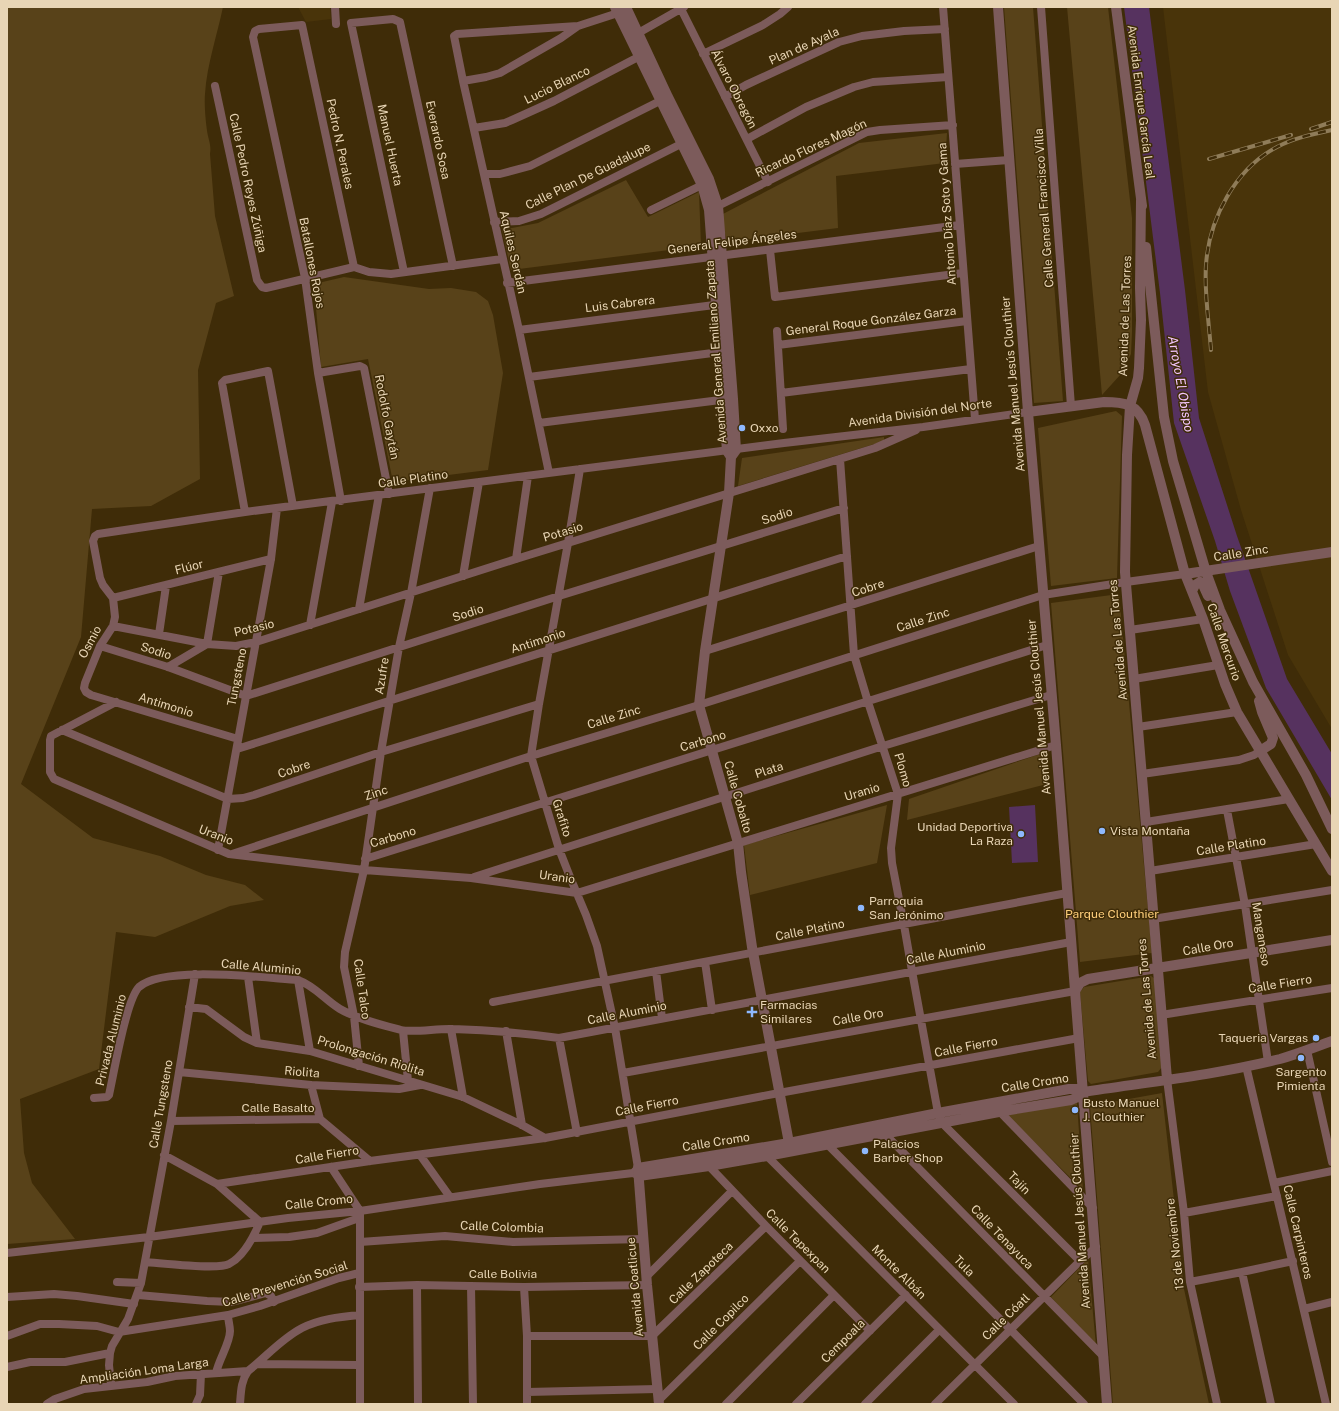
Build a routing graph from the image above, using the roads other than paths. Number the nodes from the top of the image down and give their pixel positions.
1 (335, 7) edge
2 (788, 7) edge
3 (943, 7) edge
4 (998, 7) edge
5 (1041, 7) edge
6 (1116, 7) edge
7 (681, 8) edge
8 (620, 9) edge
9 (398, 20) joint
10 (336, 24) dead end
11 (302, 25) joint
12 (578, 26) junction
13 (945, 29) junction
14 (634, 35) junction
15 (643, 54) junction
16 (704, 54) junction
17 (948, 77) junction
18 (463, 81) junction
19 (215, 86) dead end
20 (725, 97) junction
21 (664, 99) junction
22 (953, 125) junction
23 (474, 128) junction
24 (746, 139) junction
25 (685, 142) junction
26 (1009, 160) junction
27 (955, 164) junction
28 (484, 174) junction
29 (768, 182) junction
30 (702, 185) junction
31 (1141, 200) junction
32 (713, 208) junction
33 (651, 210) dead end
34 (494, 222) junction
35 (960, 225) junction
36 (770, 250) junction
37 (716, 257) junction
38 (502, 259) junction
39 (453, 266) junction
40 (354, 267) junction
41 (404, 272) junction
42 (963, 273) junction
43 (305, 278) junction
44 (508, 282) junction
45 (720, 304) junction
46 (967, 321) junction
47 (519, 330) junction
48 (777, 330) dead end
49 (778, 345) junction
50 (720, 352) junction
51 (971, 369) junction
52 (318, 374) junction
53 (529, 377) junction
54 (781, 393) junction
55 (728, 399) junction
56 (1071, 406) junction
57 (1130, 406) junction
58 (1028, 412) junction
59 (975, 418) junction
60 (539, 423) junction
61 (922, 427) junction
62 (783, 429) dead end
63 (731, 453) junction
64 (840, 459) junction
65 (580, 469) junction
66 (549, 473) junction
67 (528, 476) junction
68 (480, 482) junction
69 (430, 488) junction
70 (729, 493) junction
71 (390, 494) junction
72 (379, 496) junction
73 (341, 501) junction
74 (332, 502) junction
75 (293, 506) junction
76 (277, 508) junction
77 (844, 508) junction
78 (245, 512) junction
79 (568, 543) junction
80 (1039, 546) junction
81 (721, 547) junction
82 (1332, 552) edge
83 (847, 556) junction
84 (271, 559) junction
85 (516, 559) junction
86 (1210, 571) junction
87 (219, 572) junction
88 (1185, 574) junction
89 (463, 576) junction
90 (1126, 582) junction
91 (166, 586) junction
92 (1192, 591) junction
93 (411, 593) junction
94 (1043, 595) junction
95 (559, 596) junction
96 (113, 598) junction
97 (713, 598) junction
98 (851, 606) junction
99 (359, 609) junction
100 (1220, 610) junction
101 (1203, 619) junction
102 (310, 625) junction
103 (113, 626) junction
104 (1130, 630) junction
105 (159, 634) junction
106 (256, 642) junction
107 (207, 644) junction
108 (1047, 644) junction
109 (100, 646) junction
110 (399, 647) junction
111 (549, 650) junction
112 (705, 651) junction
113 (854, 655) junction
114 (1218, 665) junction
115 (168, 667) junction
116 (1134, 679) junction
117 (86, 692) joint
118 (1259, 693) junction
119 (1052, 695) junction
120 (246, 696) junction
121 (390, 701) junction
122 (116, 702) junction
123 (868, 702) junction
124 (539, 704) junction
125 (699, 705) junction
126 (1237, 712) junction
127 (1138, 726) junction
128 (62, 730) junction
129 (238, 740) junction
130 (1056, 745) junction
131 (883, 746) junction
132 (237, 749) junction
133 (711, 750) junction
134 (1260, 751) junction
135 (381, 752) junction
136 (531, 756) junction
137 (1142, 774) junction
138 (898, 794) junction
139 (725, 797) junction
140 (228, 799) junction
141 (1289, 799) junction
142 (544, 803) junction
143 (373, 807) junction
144 (1227, 810) junction
145 (1146, 822) junction
146 (1332, 829) edge
147 (738, 843) junction
148 (1316, 844) junction
149 (559, 849) junction
150 (218, 850) junction
151 (229, 854) junction
152 (365, 858) junction
153 (1236, 858) junction
154 (364, 870) junction
155 (1150, 871) junction
156 (1332, 871) edge
157 (471, 878) junction
158 (1332, 890) edge
159 (577, 893) junction
160 (1067, 893) junction
161 (1245, 905) junction
162 (1153, 919) junction
163 (904, 924) junction
164 (1332, 940) edge
165 (1071, 942) junction
166 (754, 953) junction
167 (1252, 953) junction
168 (705, 962) junction
169 (1072, 962) junction
170 (1158, 968) junction
171 (912, 971) junction
172 (656, 972) junction
173 (195, 974) junction
174 (248, 977) junction
175 (1088, 979) junction
176 (298, 980) junction
177 (605, 981) junction
178 (1332, 988) edge
179 (1075, 991) junction
180 (761, 1000) junction
181 (1258, 1000) junction
182 (493, 1002) dead end
183 (189, 1007) junction
184 (712, 1010) junction
185 (1161, 1015) junction
186 (354, 1016) junction
187 (662, 1018) junction
188 (921, 1018) junction
189 (451, 1028) junction
190 (615, 1028) junction
191 (403, 1031) junction
192 (506, 1031) junction
193 (559, 1038) junction
194 (1079, 1038) junction
195 (1332, 1041) edge
196 (257, 1043) junction
197 (770, 1046) junction
198 (310, 1050) junction
199 (1307, 1050) junction
200 (1268, 1062) junction
201 (359, 1066) junction
202 (929, 1066) junction
203 (1246, 1066) junction
204 (179, 1072) junction
205 (623, 1073) junction
206 (1167, 1079) junction
207 (408, 1081) junction
208 (423, 1084) junction
209 (311, 1085) junction
210 (1083, 1092) junction
211 (779, 1093) junction
212 (463, 1097) junction
213 (94, 1098) dead end
214 (1000, 1112) junction
215 (938, 1113) junction
216 (320, 1119) junction
217 (171, 1121) junction
218 (631, 1121) junction
219 (942, 1123) junction
220 (522, 1125) junction
221 (577, 1133) junction
222 (884, 1133) junction
223 (545, 1138) junction
224 (789, 1143) junction
225 (827, 1144) junction
226 (164, 1155) junction
227 (420, 1155) junction
228 (767, 1156) junction
229 (370, 1161) junction
230 (1332, 1162) edge
231 (709, 1166) junction
232 (331, 1167) junction
233 (1332, 1171) edge
234 (637, 1172) junction
235 (1274, 1183) junction
236 (217, 1184) junction
237 (732, 1191) junction
238 (1277, 1196) junction
239 (450, 1197) junction
240 (1093, 1208) junction
241 (1184, 1213) junction
242 (359, 1214) junction
243 (260, 1222) junction
244 (766, 1226) junction
245 (149, 1237) junction
246 (253, 1238) junction
247 (643, 1239) junction
248 (360, 1242) junction
249 (1096, 1247) junction
250 (7, 1253) edge
251 (800, 1261) junction
252 (1080, 1261) junction
253 (1293, 1261) junction
254 (145, 1262) junction
255 (1242, 1272) junction
256 (359, 1273) junction
257 (647, 1280) junction
258 (117, 1282) dead end
259 (1190, 1282) junction
260 (141, 1283) junction
261 (417, 1285) junction
262 (471, 1286) junction
263 (524, 1286) junction
264 (359, 1287) junction
265 (138, 1295) junction
266 (834, 1295) junction
267 (906, 1295) junction
268 (1044, 1296) junction
269 (7, 1297) edge
270 (274, 1302) junction
271 (1332, 1302) edge
272 (134, 1304) junction
273 (1304, 1309) junction
274 (228, 1315) junction
275 (359, 1315) junction
276 (939, 1330) junction
277 (1010, 1330) junction
278 (870, 1331) junction
279 (119, 1332) junction
280 (7, 1336) edge
281 (527, 1336) junction
282 (652, 1336) junction
283 (110, 1353) junction
284 (1104, 1357) junction
285 (257, 1364) junction
286 (975, 1364) junction
287 (359, 1365) junction
288 (7, 1367) edge
289 (248, 1371) junction
290 (216, 1373) junction
291 (201, 1374) junction
292 (111, 1385) junction
293 (657, 1389) junction
294 (527, 1392) junction
295 (939, 1402) edge
296 (658, 1403) edge
297 (47, 1404) edge
298 (196, 1404) edge
299 (240, 1404) edge
300 (360, 1404) edge
301 (418, 1404) edge
302 (473, 1404) edge
303 (527, 1404) edge
304 (726, 1404) edge
305 (796, 1404) edge
306 (865, 1404) edge
307 (1014, 1404) edge
308 (1084, 1404) edge
309 (1107, 1404) edge
310 (1217, 1404) edge
311 (1271, 1404) edge
312 (1326, 1404) edge

1 - 10 street
2 - 16 street
3 - 13 street, Antonio Díaz Soto y Gama
4 - 26 street, Avenida Manuel Jesús Clouthier
5 - 56 street, Calle General Francisco Villa
6 - 31 street, Avenida Enrique García Leal
7 - 14 street
7 - 16 street, Álvaro Obregón
8 - 12 street
8 - 14 street, Avenida General Emiliano Zapata
9 - 39 street, Everardo Sosa
9 - 41 street, Manuel Huerta
11 - 40 street, Pedro N. Perales
11 - 43 street, Batallones Rojos
12 - 18 street
12 - 18 street, Aquiles Serdán
13 - 17 street, Antonio Díaz Soto y Gama
13 - 20 street, Plan de Ayala
14 - 15 street, Avenida General Emiliano Zapata
15 - 21 street, Avenida General Emiliano Zapata
15 - 23 street, Lucio Blanco
16 - 20 street, Álvaro Obregón
17 - 22 street, Antonio Díaz Soto y Gama
17 - 24 street
18 - 23 street, Aquiles Serdán
19 - 43 street, Calle Pedro Reyes Zúñiga
20 - 24 street, Álvaro Obregón
21 - 25 street, Avenida General Emiliano Zapata
21 - 28 street
22 - 27 street, Antonio Díaz Soto y Gama
22 - 29 street, Ricardo Flores Magón
23 - 28 street, Aquiles Serdán
24 - 29 street, Álvaro Obregón
25 - 30 street, Avenida General Emiliano Zapata
25 - 32 street, Avenida General Emiliano Zapata
25 - 34 street, Calle Plan De Guadalupe
26 - 27 street
26 - 58 street, Avenida Manuel Jesús Clouthier
27 - 35 street, Antonio Díaz Soto y Gama
28 - 34 street, Aquiles Serdán
29 - 32 street, Ricardo Flores Magón
30 - 32 street, Avenida General Emiliano Zapata
30 - 33 street
31 - 57 street, Avenida de Las Torres
31 - 86 street
32 - 37 street, Avenida General Emiliano Zapata
34 - 38 street, Aquiles Serdán
35 - 36 street, General Felipe Ángeles
35 - 42 street, Antonio Díaz Soto y Gama
36 - 37 street, General Felipe Ángeles
36 - 42 street
37 - 44 street, General Felipe Ángeles
37 - 45 street, Avenida General Emiliano Zapata
38 - 39 street
38 - 44 street, Aquiles Serdán
39 - 41 street
40 - 41 street
40 - 43 street
42 - 46 street, Antonio Díaz Soto y Gama
43 - 52 street, Batallones Rojos
44 - 47 street, Aquiles Serdán
45 - 47 street, Luis Cabrera
45 - 50 street, Avenida General Emiliano Zapata
45 - 55 street, Avenida General Emiliano Zapata
46 - 49 street, General Roque González Garza
46 - 51 street, Antonio Díaz Soto y Gama
47 - 53 street, Aquiles Serdán
48 - 49 street
49 - 54 street
50 - 53 street
50 - 55 street, Avenida General Emiliano Zapata
51 - 54 street
51 - 59 street, Antonio Díaz Soto y Gama
52 - 71 street, Rodolfo Gaytán
52 - 73 street, Batallones Rojos
53 - 60 street, Aquiles Serdán
54 - 62 street
55 - 60 street
55 - 63 street, Avenida General Emiliano Zapata
56 - 57 street, Avenida División del Norte
56 - 58 street, Avenida División del Norte
57 - 88 street, Calle Mercurio
57 - 90 street, Avenida de Las Torres
58 - 59 street, Avenida División del Norte
58 - 80 street, Avenida Manuel Jesús Clouthier
59 - 61 street, Avenida División del Norte
60 - 66 street, Aquiles Serdán
61 - 63 street, Avenida División del Norte
61 - 64 street, Potasio
63 - 65 street, Calle Platino
63 - 70 street, Calle Cobalto
64 - 70 street, Potasio
64 - 77 street, Plomo
65 - 66 street, Calle Platino
65 - 79 street, Grafito
66 - 67 street, Calle Platino
67 - 68 street, Calle Platino
67 - 85 street
68 - 69 street, Calle Platino
68 - 89 street
69 - 71 street, Calle Platino
69 - 93 street, Azufre
70 - 79 street, Potasio
70 - 81 street, Calle Cobalto
71 - 72 street, Calle Platino
72 - 73 street, Calle Platino
72 - 99 street
73 - 74 street, Calle Platino
74 - 75 street, Calle Platino
74 - 102 street
75 - 76 street, Calle Platino
75 - 78 street
76 - 78 street, Calle Platino
76 - 84 street, Tungsteno
77 - 81 street, Sodio
77 - 83 street, Plomo
78 - 96 street, Calle Platino
79 - 85 street, Potasio
79 - 95 street, Grafito
80 - 94 street, Avenida Manuel Jesús Clouthier
80 - 98 street, Cobre
81 - 95 street, Sodio
81 - 97 street, Calle Cobalto
82 - 86 street, Calle Zinc
83 - 97 street, Antimonio
83 - 98 street, Plomo
84 - 87 street, Flúor
84 - 106 street, Tungsteno
85 - 89 street, Potasio
86 - 88 street, Calle Zinc
86 - 100 street
87 - 91 street, Flúor
87 - 107 street
88 - 90 street, Calle Zinc
88 - 92 street, Calle Mercurio
89 - 93 street, Potasio
90 - 94 street, Calle Zinc
90 - 104 street, Avenida de Las Torres
91 - 96 street, Flúor
91 - 105 street
92 - 100 street
92 - 101 street, Calle Mercurio
93 - 99 street, Potasio
93 - 110 street, Azufre
94 - 108 street, Avenida Manuel Jesús Clouthier
94 - 113 street, Calle Zinc
95 - 110 street, Sodio
95 - 111 street, Grafito
96 - 103 street, Osmio
97 - 111 street, Antimonio
97 - 112 street, Calle Cobalto
98 - 112 street, Cobre
98 - 113 street, Plomo
99 - 102 street, Potasio
100 - 118 street
101 - 104 street
101 - 114 street, Calle Mercurio
102 - 106 street, Potasio
103 - 105 street, Potasio
103 - 109 street, Osmio
104 - 116 street, Avenida de Las Torres
105 - 107 street, Potasio
106 - 107 street, Potasio
106 - 120 street, Tungsteno
107 - 115 street
108 - 119 street, Avenida Manuel Jesús Clouthier
108 - 123 street, Carbono
109 - 115 street, Sodio
109 - 117 street, Osmio
110 - 120 street, Sodio
110 - 121 street, Azufre
111 - 121 street, Antimonio
111 - 124 street, Grafito
112 - 125 street, Calle Cobalto
113 - 123 street, Plomo
113 - 125 street, Calle Zinc
114 - 116 street
114 - 126 street, Calle Mercurio
115 - 120 street, Sodio
116 - 127 street, Avenida de Las Torres
117 - 122 street, Antimonio
118 - 134 street
118 - 146 street
119 - 130 street, Avenida Manuel Jesús Clouthier
119 - 131 street, Plata
120 - 129 street, Tungsteno
121 - 132 street, Antimonio
121 - 135 street, Azufre
122 - 128 street
122 - 129 street, Antimonio
123 - 131 street, Plomo
123 - 133 street, Carbono
124 - 135 street, Cobre
124 - 136 street, Grafito
125 - 133 street, Calle Cobalto
125 - 136 street, Calle Zinc
126 - 127 street
126 - 134 street, Calle Mercurio
127 - 137 street, Avenida de Las Torres
128 - 140 street, Cobre
128 - 150 street, Uranio
129 - 132 street, Tungsteno
130 - 138 street, Uranio
130 - 160 street, Avenida Manuel Jesús Clouthier
131 - 138 street, Plomo
131 - 139 street, Plata
132 - 140 street, Tungsteno
133 - 139 street, Calle Cobalto
133 - 142 street, Carbono
134 - 137 street
134 - 141 street, Calle Mercurio
135 - 140 street, Cobre
135 - 143 street, Azufre
136 - 142 street, Grafito
136 - 143 street, Zinc
137 - 145 street, Avenida de Las Torres
138 - 147 street, Uranio
138 - 163 street, Plomo
139 - 147 street, Calle Cobalto
139 - 149 street, Plata
140 - 150 street, Tungsteno
141 - 144 street
141 - 148 street, Calle Mercurio
142 - 149 street, Grafito
142 - 152 street, Carbono
143 - 151 street, Zinc
143 - 152 street, Azufre
144 - 145 street
144 - 153 street, Manganeso
145 - 155 street, Avenida de Las Torres
147 - 159 street, Uranio
147 - 166 street, Calle Cobalto
148 - 153 street, Calle Platino
148 - 156 street, Calle Mercurio
149 - 157 street, Plata
149 - 159 street, Grafito
150 - 151 street, Uranio
151 - 154 street, Uranio
152 - 154 street, Azufre
153 - 155 street, Calle Platino
153 - 161 street, Manganeso
154 - 157 street, Uranio
154 - 186 street, Calle Talco
155 - 162 street, Avenida de Las Torres
157 - 159 street, Uranio
158 - 161 street
159 - 177 street, Grafito
160 - 163 street, Calle Platino
160 - 165 street, Avenida Manuel Jesús Clouthier
161 - 162 street
161 - 167 street, Manganeso
162 - 170 street, Avenida de Las Torres
163 - 166 street, Calle Platino
163 - 171 street, Plomo
164 - 167 street, Calle Oro
165 - 169 street, Avenida Manuel Jesús Clouthier
165 - 171 street, Calle Aluminio
166 - 168 street, Calle Platino
166 - 180 street, Calle Cobalto
167 - 170 street, Calle Oro
167 - 181 street, Manganeso
168 - 172 street, Calle Platino
168 - 184 street
169 - 175 street
169 - 179 street, Avenida Manuel Jesús Clouthier
170 - 175 street, Calle Oro
170 - 185 street, Avenida de Las Torres
171 - 180 street, Calle Aluminio
171 - 188 street, Plomo
172 - 177 street, Calle Platino
172 - 187 street
173 - 174 street, Calle Aluminio
173 - 183 street, Calle Tungsteno
173 - 213 street, Privada Aluminio
174 - 176 street, Calle Aluminio
174 - 196 street
175 - 179 street
176 - 186 street, Calle Aluminio
176 - 198 street
177 - 182 street, Calle Platino
177 - 190 street, Grafito
178 - 181 street, Calle Fierro
179 - 188 street, Calle Oro
179 - 194 street, Avenida Manuel Jesús Clouthier
180 - 184 street, Calle Aluminio
180 - 197 street, Calle Cobalto
181 - 185 street, Calle Fierro
181 - 200 street, Manganeso
183 - 196 street, Prolongación Riolita
183 - 204 street, Calle Tungsteno
184 - 187 street, Calle Aluminio
185 - 206 street, Avenida de Las Torres
186 - 191 street, Calle Aluminio
186 - 201 street, Calle Talco
187 - 190 street, Calle Aluminio
188 - 197 street, Calle Oro
188 - 202 street, Plomo
189 - 191 street, Calle Aluminio
189 - 192 street, Calle Aluminio
189 - 212 street
190 - 193 street, Calle Aluminio
190 - 205 street, Grafito
191 - 207 street
192 - 193 street, Calle Aluminio
192 - 220 street
193 - 221 street
194 - 202 street, Calle Fierro
194 - 210 street, Avenida Manuel Jesús Clouthier
195 - 199 street
196 - 198 street, Prolongación Riolita
197 - 205 street, Calle Oro
197 - 211 street, Calle Cobalto
198 - 201 street, Prolongación Riolita
199 - 200 street
199 - 230 street
200 - 203 street
201 - 207 street, Prolongación Riolita
202 - 211 street, Calle Fierro
202 - 215 street, Plomo
203 - 206 street
203 - 235 street, Calle Carpinteros
204 - 209 street, Riolita
204 - 217 street, Calle Tungsteno
205 - 218 street, Grafito
206 - 210 street
206 - 241 street, 13 de Noviembre
207 - 208 street, Prolongación Riolita
208 - 209 street, Riolita
208 - 212 street, Prolongación Riolita
209 - 216 street
210 - 214 street, Calle Cromo
210 - 215 street, Calle Cromo
210 - 240 street, Avenida Manuel Jesús Clouthier
211 - 218 street, Calle Fierro
211 - 224 street, Calle Cobalto
212 - 220 street, Prolongación Riolita
214 - 219 street, Calle Cromo
214 - 240 street
215 - 219 street, Plomo
215 - 224 street, Calle Cromo
216 - 217 street, Calle Basalto
216 - 229 street, Calle Basalto
217 - 226 street, Calle Tungsteno
218 - 221 street, Calle Fierro
218 - 234 street, Grafito
219 - 222 street, Calle Cromo
219 - 252 street, Tajín
220 - 223 street, Prolongación Riolita
221 - 223 street, Calle Fierro
222 - 225 street, Calle Cromo
222 - 268 street, Calle Tenayuca
223 - 227 street, Calle Fierro
224 - 234 street, Calle Cromo
225 - 228 street, Calle Cromo
225 - 277 street, Tula
226 - 236 street
226 - 245 street, Calle Tungsteno
227 - 229 street, Calle Fierro
227 - 239 street
228 - 231 street, Calle Cromo
228 - 267 street, Monte Albán
229 - 232 street, Calle Fierro
231 - 234 street, Calle Cromo
231 - 237 street, Calle Tepexpan
232 - 236 street, Calle Fierro
232 - 242 street
233 - 235 street
234 - 239 street, Calle Cromo
234 - 247 street, Avenida Coatlicue
235 - 238 street, Calle Carpinteros
236 - 243 street
237 - 244 street, Calle Tepexpan
237 - 257 street
238 - 241 street
238 - 253 street, Calle Carpinteros
239 - 242 street, Calle Cromo
240 - 249 street, Avenida Manuel Jesús Clouthier
241 - 259 street, 13 de Noviembre
242 - 243 street, Calle Cromo
242 - 246 street
242 - 248 street
243 - 245 street, Calle Cromo
243 - 246 street
244 - 251 street, Calle Tepexpan
244 - 282 street, Calle Zapoteca
245 - 250 street, Calle Cromo
245 - 254 street, Calle Tungsteno
246 - 254 street
247 - 248 street, Calle Colombia
247 - 257 street, Avenida Coatlicue
248 - 256 street
249 - 252 street, Calle Cóatl
249 - 284 street, Avenida Manuel Jesús Clouthier
251 - 266 street, Calle Tepexpan
251 - 296 street, Calle Copilco
252 - 268 street, Calle Cóatl
253 - 255 street
253 - 273 street, Calle Carpinteros
254 - 260 street, Calle Tungsteno
255 - 259 street
255 - 311 street
256 - 264 street
256 - 270 street, Calle Prevención Social
257 - 263 street, Calle Bolivia
257 - 282 street, Avenida Coatlicue
258 - 260 street
259 - 310 street, 13 de Noviembre
260 - 265 street, Calle Tungsteno
261 - 262 street, Calle Bolivia
261 - 264 street, Calle Bolivia
261 - 301 street
262 - 263 street, Calle Bolivia
262 - 302 street
263 - 281 street
264 - 275 street
265 - 270 street
265 - 272 street, Calle Tungsteno
266 - 278 street, Calle Tepexpan
266 - 304 street
267 - 276 street, Monte Albán
267 - 278 street, Cempoala
268 - 277 street, Calle Cóatl
268 - 284 street, Calle Tenayuca
269 - 272 street
270 - 274 street, Calle Prevención Social
271 - 273 street
272 - 279 street, Calle Tungsteno
273 - 312 street, Calle Carpinteros
274 - 279 street, Calle Prevención Social
274 - 290 street
275 - 285 street
275 - 287 street
276 - 286 street, Monte Albán
276 - 306 street
277 - 286 street, Calle Cóatl
277 - 308 street, Tula
278 - 305 street, Cempoala
279 - 280 street, Calle Prevención Social
279 - 283 street, Calle Tungsteno
281 - 282 street
281 - 294 street
282 - 293 street, Avenida Coatlicue
283 - 288 street
283 - 292 street
284 - 309 street, Avenida Manuel Jesús Clouthier
285 - 287 street
285 - 289 street
286 - 295 street, Calle Cóatl
286 - 307 street, Monte Albán
287 - 300 street
289 - 290 street, Ampliación Loma Larga
289 - 299 street
290 - 291 street, Ampliación Loma Larga
291 - 292 street, Ampliación Loma Larga
291 - 298 street
292 - 297 street, Ampliación Loma Larga
293 - 294 street
293 - 296 street, Avenida Coatlicue
294 - 303 street

